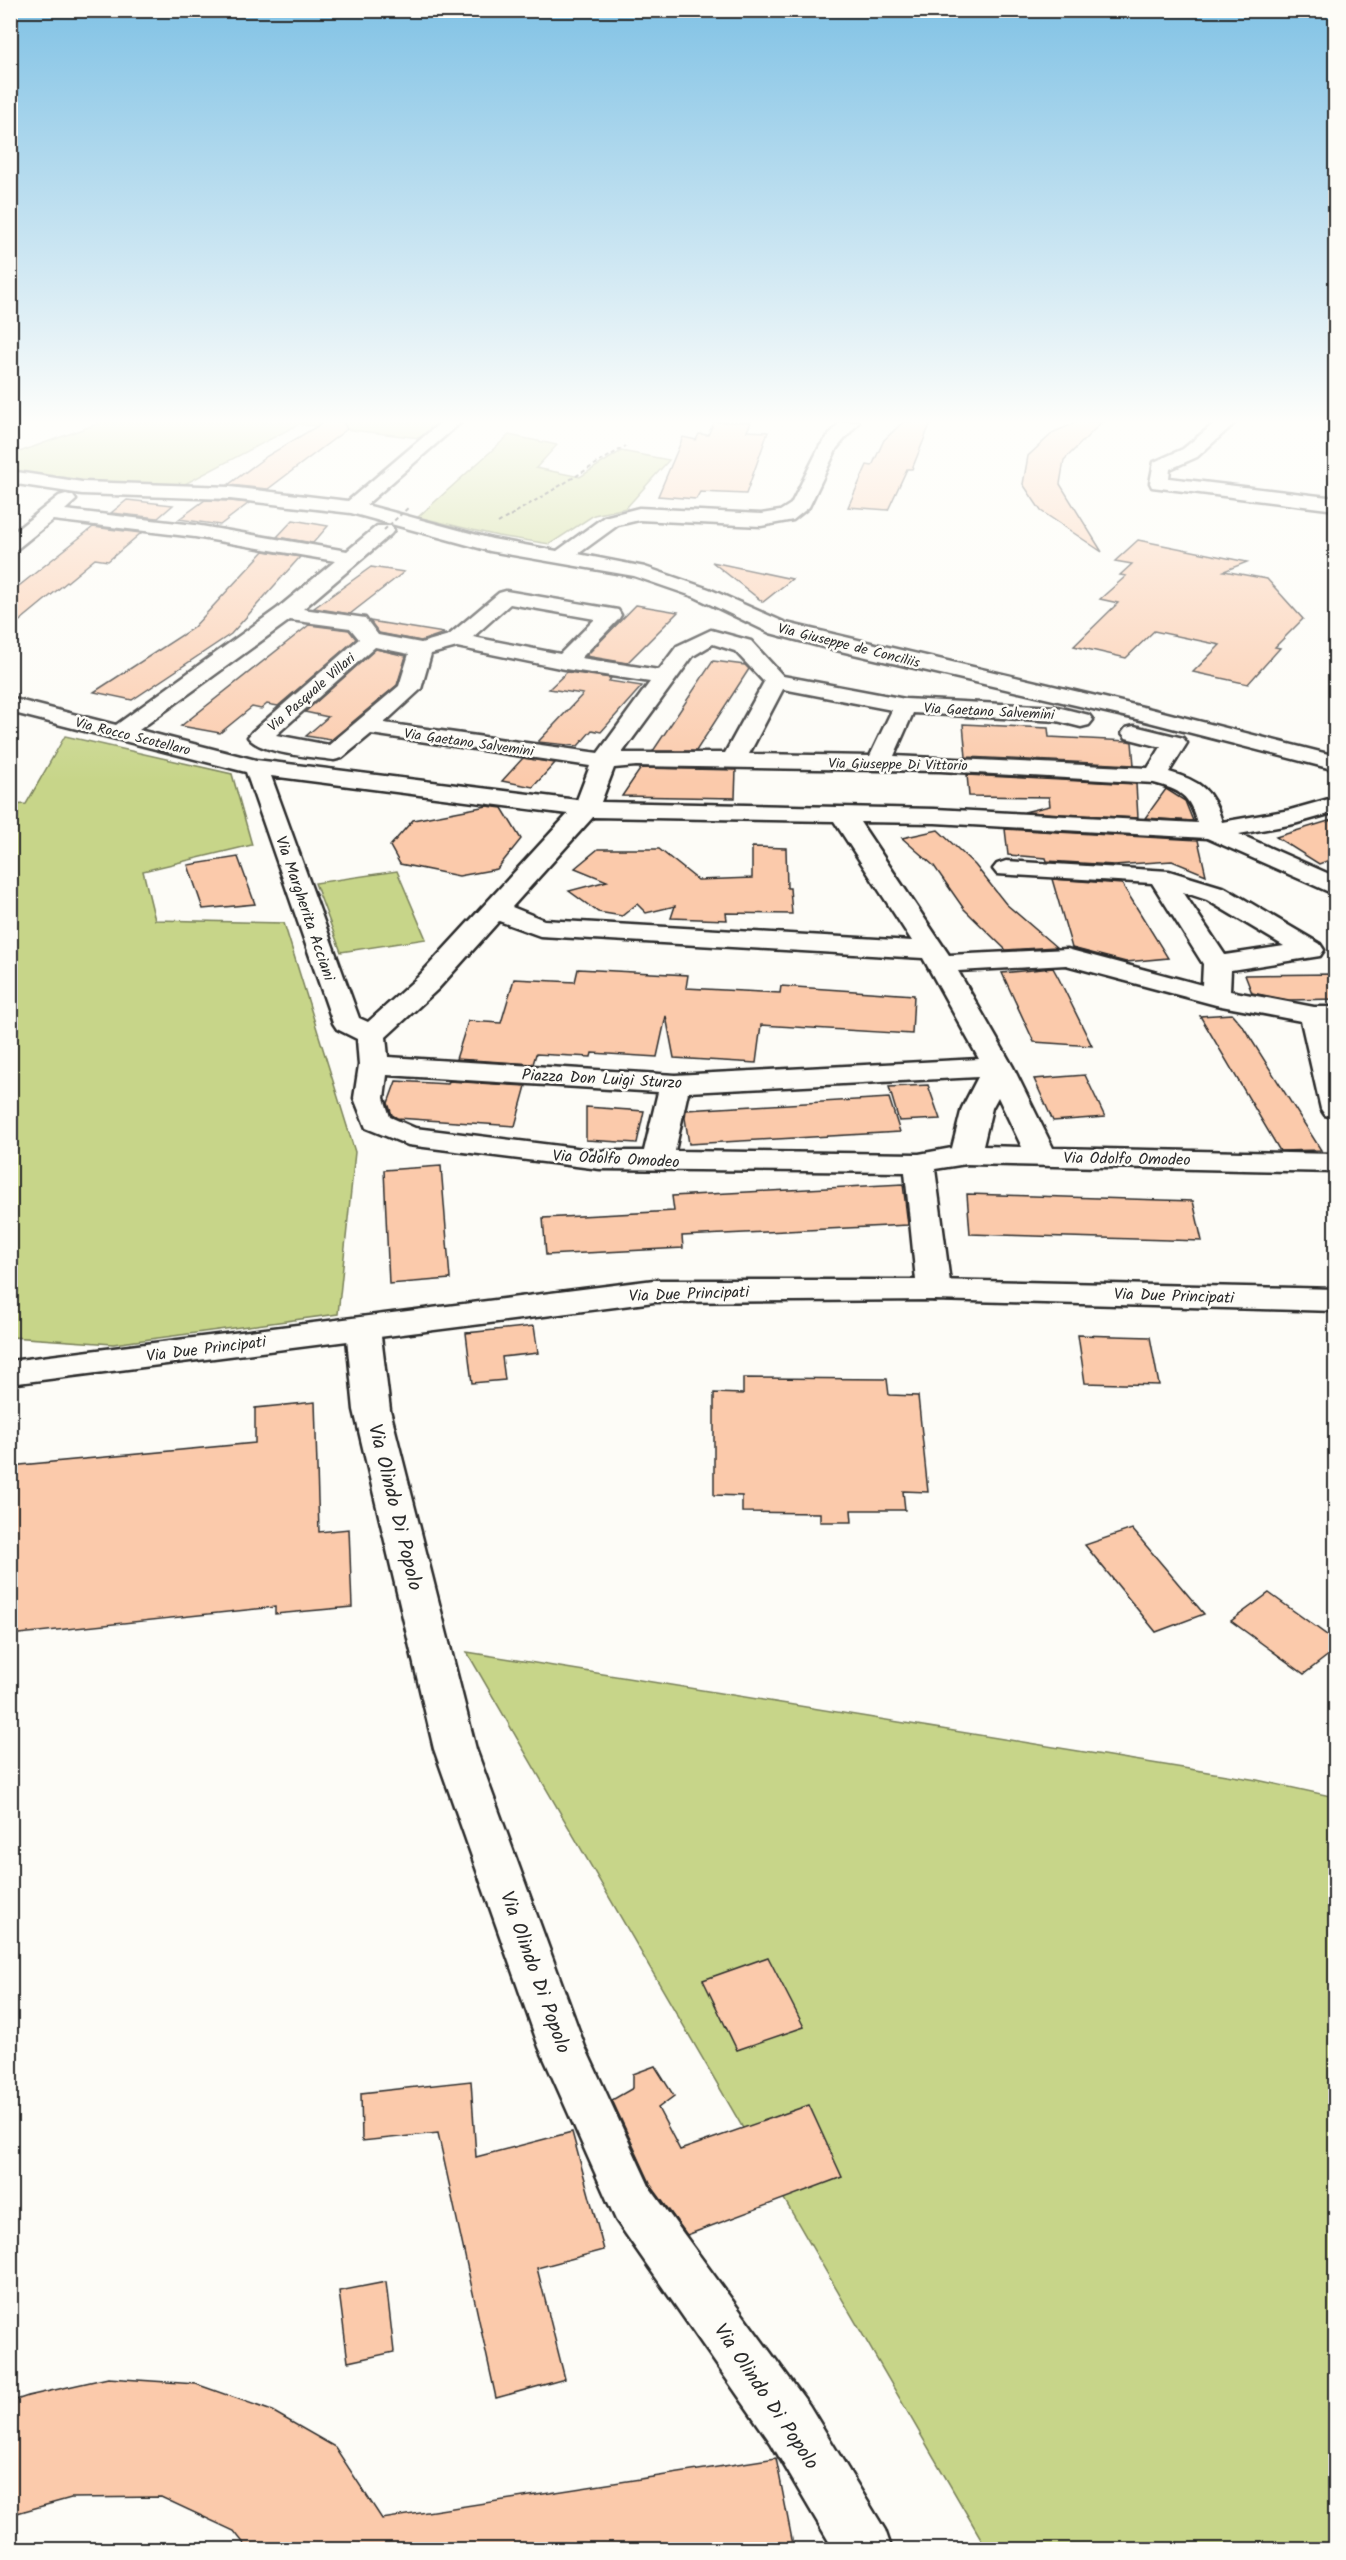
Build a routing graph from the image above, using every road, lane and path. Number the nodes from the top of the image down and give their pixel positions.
1 (256, 541) edge
2 (371, 541) edge
3 (477, 541) edge
4 (582, 541) edge
5 (561, 557) junction
6 (352, 558) junction
7 (286, 613) junction
8 (371, 640) junction
9 (457, 640) junction
10 (421, 650) junction
11 (565, 662) junction
12 (665, 678) junction
13 (776, 681) junction
14 (13, 706) edge
15 (905, 706) junction
16 (366, 726) junction
17 (120, 733) junction
18 (604, 761) junction
19 (733, 761) junction
20 (879, 763) junction
21 (1335, 763) edge
22 (256, 767) junction
23 (1155, 776) junction
24 (938, 790) junction
25 (1335, 804) edge
26 (586, 809) junction
27 (842, 814) junction
28 (1212, 831) junction
29 (1006, 869) dead end
30 (1160, 876) junction
31 (1335, 886) edge
32 (494, 909) junction
33 (540, 928) junction
34 (468, 938) junction
35 (935, 957) junction
36 (1217, 964) junction
37 (1216, 997) junction
38 (1325, 1016) edge
39 (371, 1035) junction
40 (374, 1065) junction
41 (998, 1067) junction
42 (675, 1084) junction
43 (1335, 1109) edge
44 (966, 1155) junction
45 (1042, 1156) junction
46 (657, 1161) junction
47 (919, 1163) junction
48 (1335, 1163) edge
49 (934, 1290) junction
50 (1335, 1300) edge
51 (363, 1328) junction
52 (10, 1356) edge
53 (95, 1363) junction
54 (10, 1373) edge
55 (865, 2550) edge

1 - 6 street
2 - 6 street
3 - 5 street, Via Giuseppe de Conciliis
4 - 5 street
5 - 21 street, Via Giuseppe de Conciliis
6 - 7 street
7 - 8 street, Via Pasquale Villari
7 - 17 street
8 - 10 street, Via Pasquale Villari
8 - 16 street, Via Pasquale Villari
9 - 10 street
9 - 11 street
9 - 11 street
10 - 16 street, Via Gaetano Salvemini
11 - 12 street
12 - 13 street
12 - 18 street
13 - 15 street, Via Gaetano Salvemini
13 - 19 street
14 - 17 street, Via Rocco Scotellaro
15 - 20 street, Via Gaetano Salvemini
15 - 23 street, Via Gaetano Salvemini
16 - 18 street, Via Gaetano Salvemini
17 - 22 street, Via Rocco Scotellaro
18 - 19 street, Via Giuseppe Di Vittorio
18 - 26 street
19 - 20 street, Via Giuseppe Di Vittorio
20 - 24 street, Via Giuseppe Di Vittorio
22 - 26 street
22 - 39 street, Via Margherita Acciani
23 - 24 street, Via Giuseppe Di Vittorio
23 - 28 street, Via Giuseppe Di Vittorio
24 - 27 street, Via Giuseppe Di Vittorio
24 - 28 street, Via Giuseppe Di Vittorio
25 - 28 street, Via Giuseppe Di Vittorio
26 - 27 street
26 - 32 street
27 - 35 street
28 - 31 street, Via Giuseppe Di Vittorio
29 - 30 street
30 - 36 street
30 - 36 street
32 - 33 street
32 - 34 street
33 - 34 street
33 - 35 street
34 - 39 street
35 - 37 street
35 - 41 street
36 - 37 street
37 - 38 street
38 - 43 street
39 - 40 street
40 - 42 street, Piazza Don Luigi Sturzo
40 - 46 street, Via Odolfo Omodeo
41 - 42 street, Piazza Don Luigi Sturzo
41 - 44 street
41 - 45 street
42 - 46 street
44 - 45 street, Via Odolfo Omodeo
44 - 47 street, Via Odolfo Omodeo
45 - 48 street, Via Odolfo Omodeo
46 - 47 street, Via Odolfo Omodeo
47 - 49 street
49 - 50 street, Via Due Principati
49 - 51 street, Via Due Principati
51 - 53 street, Via Due Principati
51 - 55 street, Via Olindo Di Popolo
52 - 53 street
53 - 54 street, Via Due Principati

